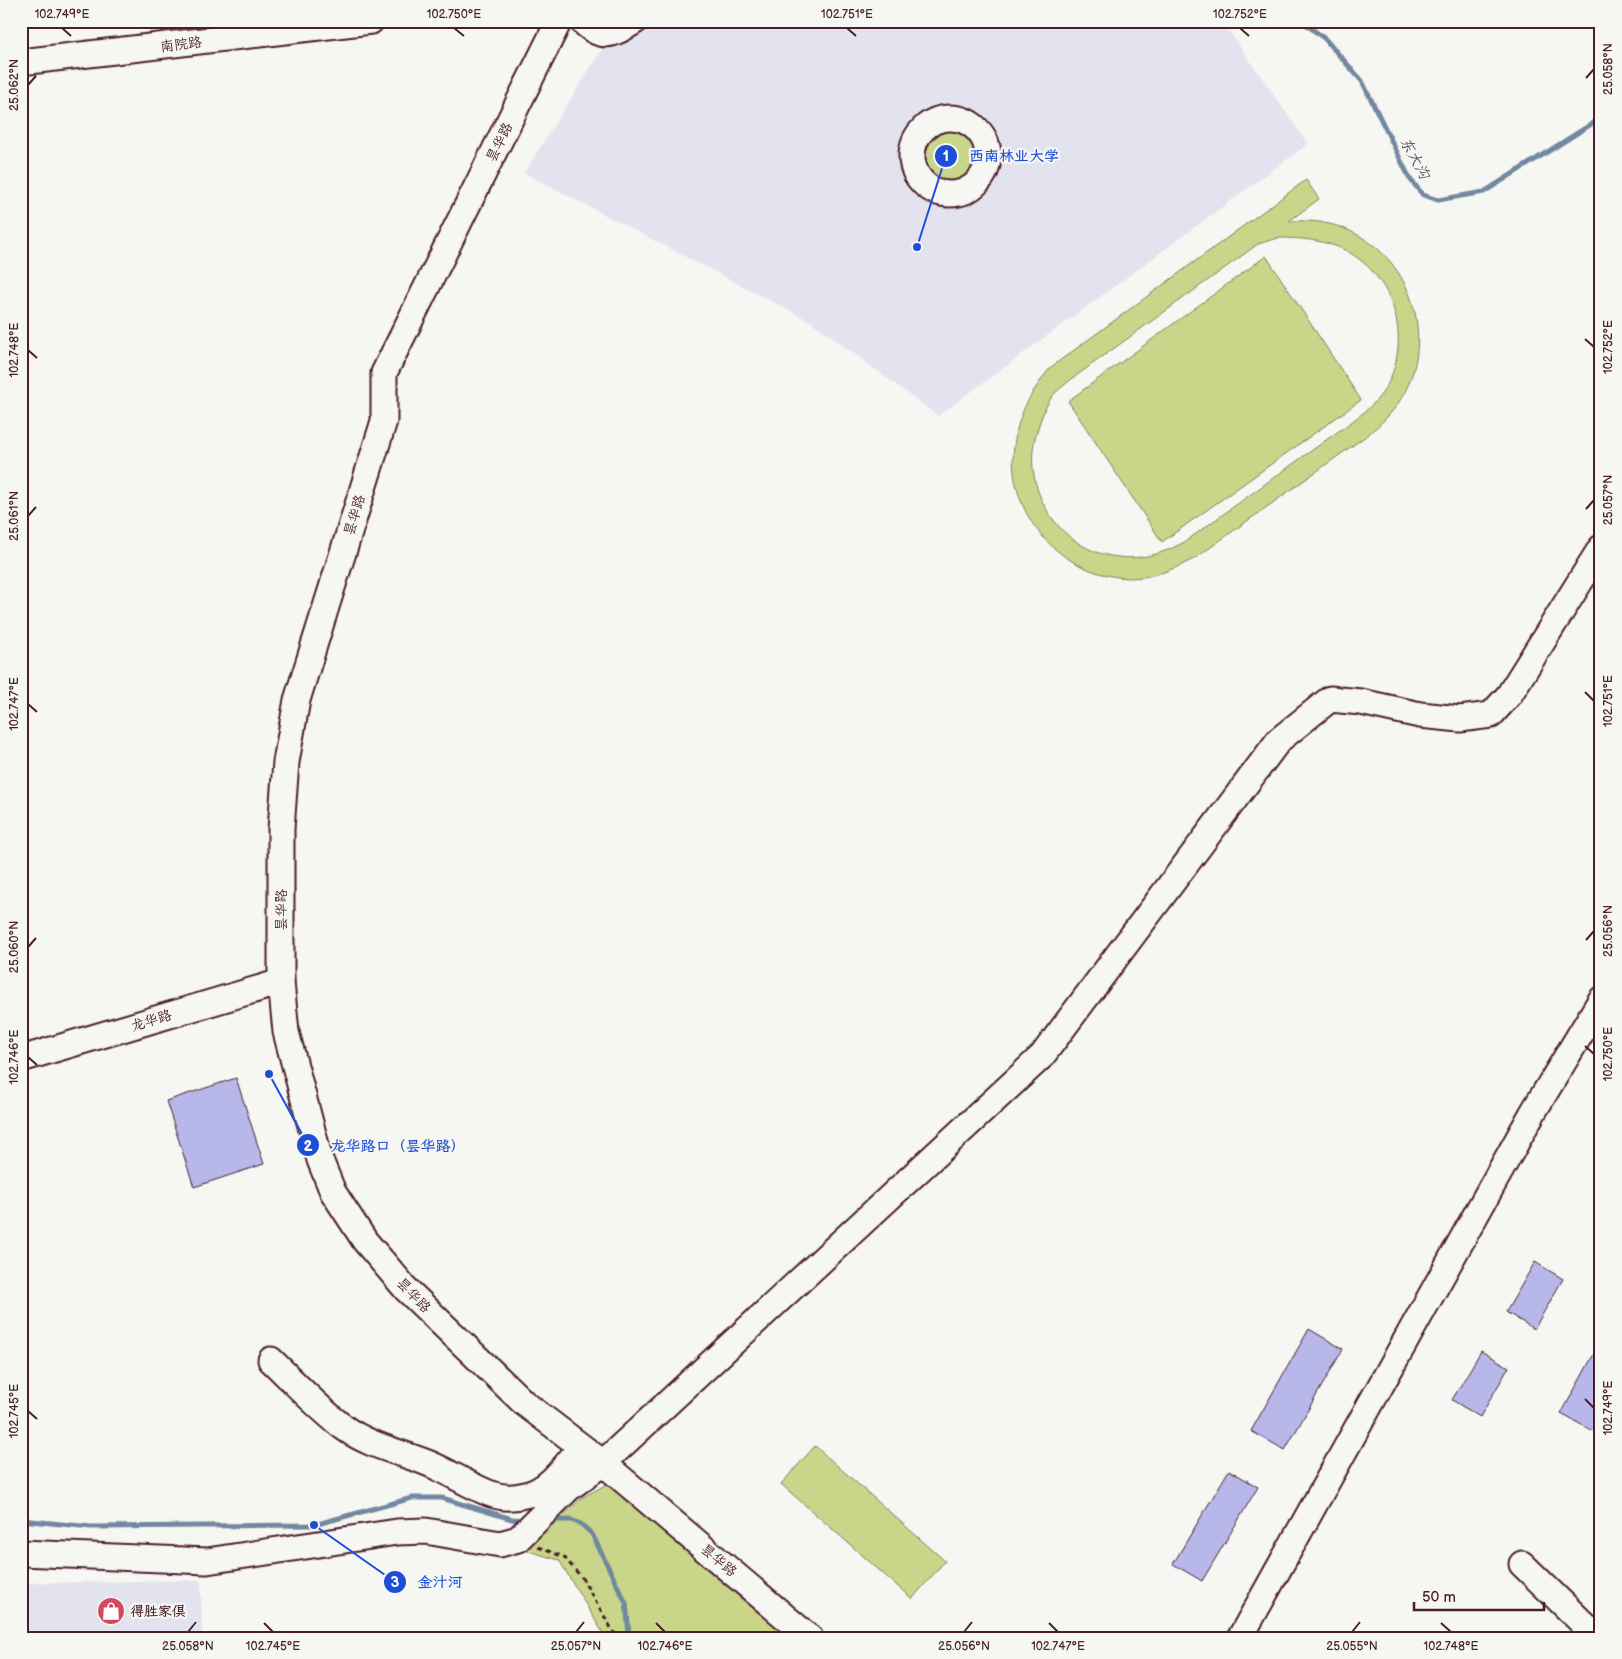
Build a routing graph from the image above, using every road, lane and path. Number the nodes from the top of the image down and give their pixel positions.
1 (371, 21) edge
2 (559, 21) edge
3 (582, 21) edge
4 (636, 21) edge
5 (21, 62) edge
6 (1601, 548) edge
7 (280, 982) junction
8 (1601, 1000) edge
9 (21, 1059) edge
10 (271, 1360) dead end
11 (581, 1447) junction
12 (603, 1463) junction
13 (518, 1539) junction
14 (21, 1553) edge
15 (1522, 1564) dead end
16 (617, 1638) edge
17 (810, 1638) edge
18 (1240, 1638) edge
19 (1598, 1638) edge

1 - 5 street, 南院路
2 - 7 street, 昙华路
3 - 4 street
6 - 12 street
7 - 9 street, 龙华路
7 - 11 street, 昙华路
8 - 18 street
10 - 11 street
11 - 12 street, 昙华路
12 - 13 street
12 - 17 street, 昙华路
13 - 14 street
13 - 16 path
15 - 19 street

